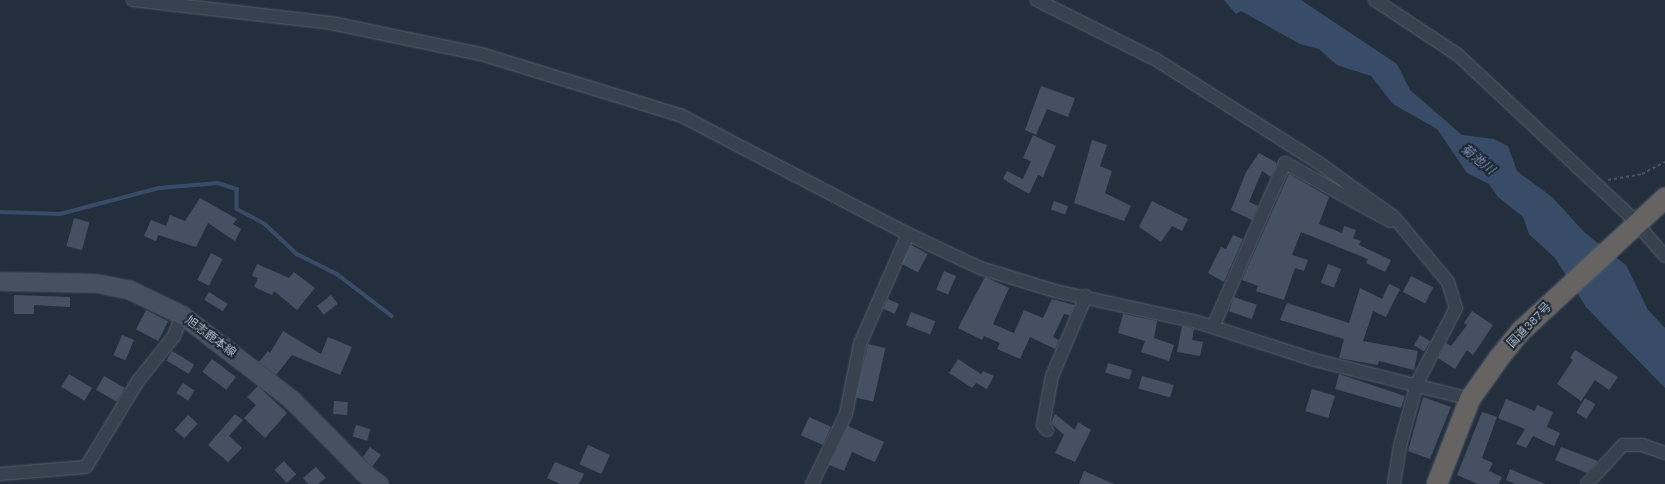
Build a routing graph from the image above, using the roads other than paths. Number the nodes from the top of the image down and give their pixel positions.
1 (133, 0) edge
2 (1036, 0) edge
3 (1375, 0) edge
4 (1665, 198) edge
5 (1636, 224) junction
6 (1407, 230) junction
7 (908, 234) junction
8 (1665, 256) edge
9 (0, 281) edge
10 (1086, 296) junction
11 (182, 315) junction
12 (1213, 327) junction
13 (1416, 387) junction
14 (1470, 399) junction
15 (1047, 430) dead end
16 (1665, 453) edge
17 (0, 474) edge
18 (379, 484) edge
19 (812, 484) edge
20 (1394, 484) edge
21 (1437, 484) edge
22 (1587, 484) edge

1 - 7 street
2 - 6 street
3 - 5 street
4 - 5 highway, 国道387号
5 - 8 street
5 - 14 highway, 国道387号
6 - 12 street
6 - 13 street
7 - 10 street
7 - 19 street
9 - 11 main road, 旭志鹿本線
10 - 12 street
10 - 15 street
11 - 17 street
11 - 18 main road, 旭志鹿本線
12 - 13 street
13 - 14 street
13 - 20 street
14 - 21 highway, 国道387号
16 - 22 street

